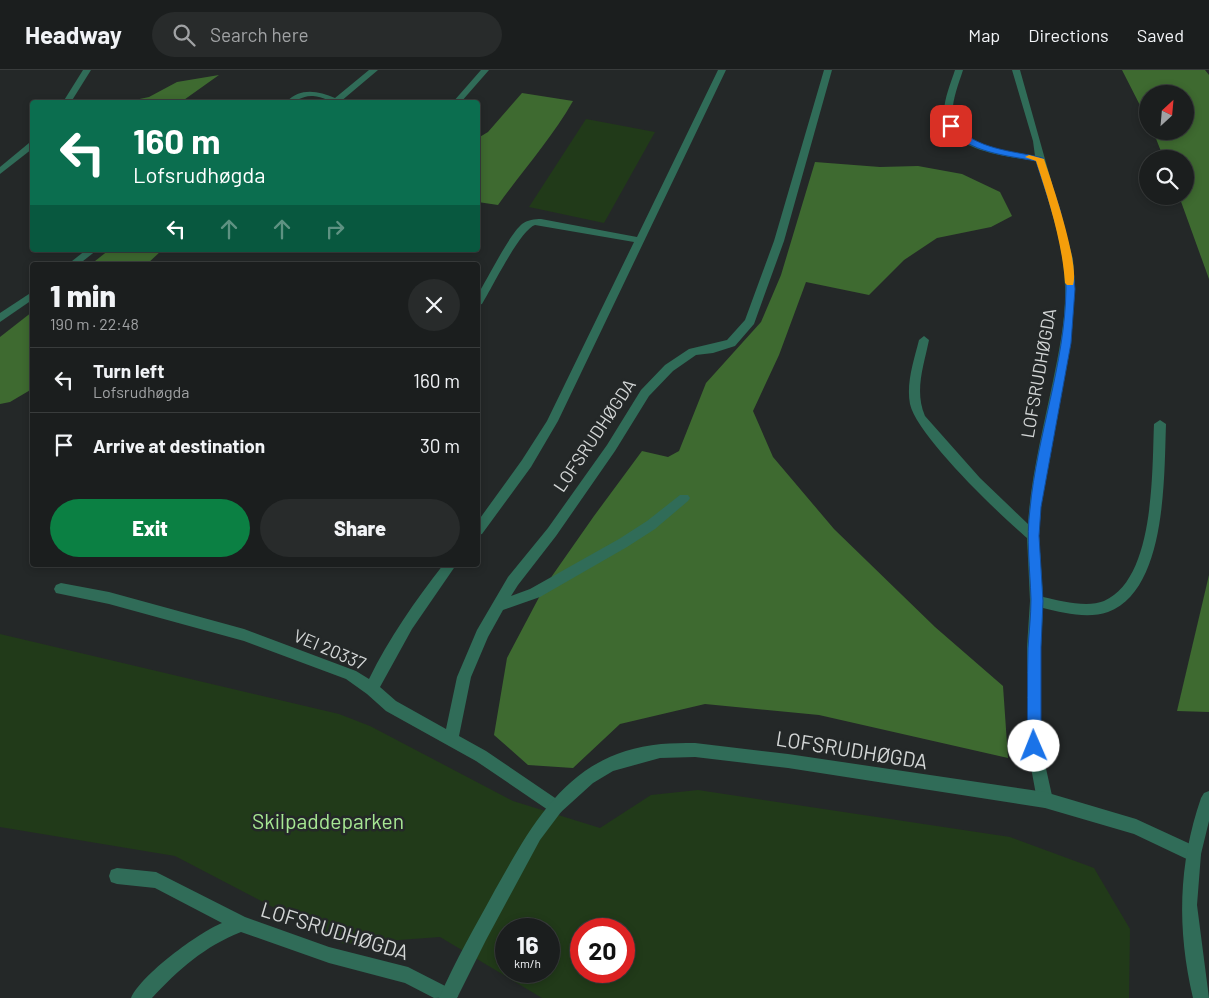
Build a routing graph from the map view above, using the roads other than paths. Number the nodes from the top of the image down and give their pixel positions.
1 (87, 70) edge
2 (374, 70) edge
3 (485, 70) edge
4 (722, 70) edge
5 (828, 70) edge
6 (959, 70) edge
7 (1016, 70) edge
8 (68, 100) edge
9 (293, 100) edge
10 (331, 100) edge
11 (338, 100) edge
12 (459, 100) edge
13 (30, 147) edge
14 (1040, 159) junction
15 (0, 171) edge
16 (639, 240) junction
17 (89, 252) edge
18 (76, 262) edge
19 (30, 296) edge
20 (480, 299) edge
21 (0, 318) edge
22 (924, 340) dead end
23 (1160, 424) dead end
24 (684, 498) dead end
25 (480, 527) edge
26 (1033, 536) junction
27 (449, 567) edge
28 (61, 589) dead end
29 (1037, 601) junction
30 (499, 606) junction
31 (372, 689) junction
32 (451, 740) junction
33 (1209, 798) edge
34 (1046, 800) junction
35 (556, 808) junction
36 (1193, 854) junction
37 (117, 876) dead end
38 (241, 924) junction
39 (140, 998) edge
40 (448, 998) edge
41 (1202, 998) edge

1 - 8 street
2 - 11 street
3 - 12 street
4 - 16 street
5 - 30 street, LOFSRUDHØGDA
6 - 14 street
7 - 14 street, LOFSRUDHØGDA
9 - 10 street
13 - 15 street
14 - 26 street, LOFSRUDHØGDA
16 - 20 street
16 - 25 street
17 - 18 street
19 - 21 street
22 - 26 street
23 - 29 street
24 - 30 street
26 - 29 street, LOFSRUDHØGDA
27 - 31 street
28 - 31 street, VEI 20337
29 - 34 street, LOFSRUDHØGDA
30 - 32 street, LOFSRUDHØGDA
31 - 32 street, VEI 20337
32 - 35 street, VEI 20337
33 - 36 street
34 - 35 street, LOFSRUDHØGDA
34 - 36 street, LOFSRUDHØGDA
35 - 40 street, LOFSRUDHØGDA
36 - 41 street
37 - 38 street
38 - 39 street, LOFSRUDHØGDA
38 - 40 street, LOFSRUDHØGDA

